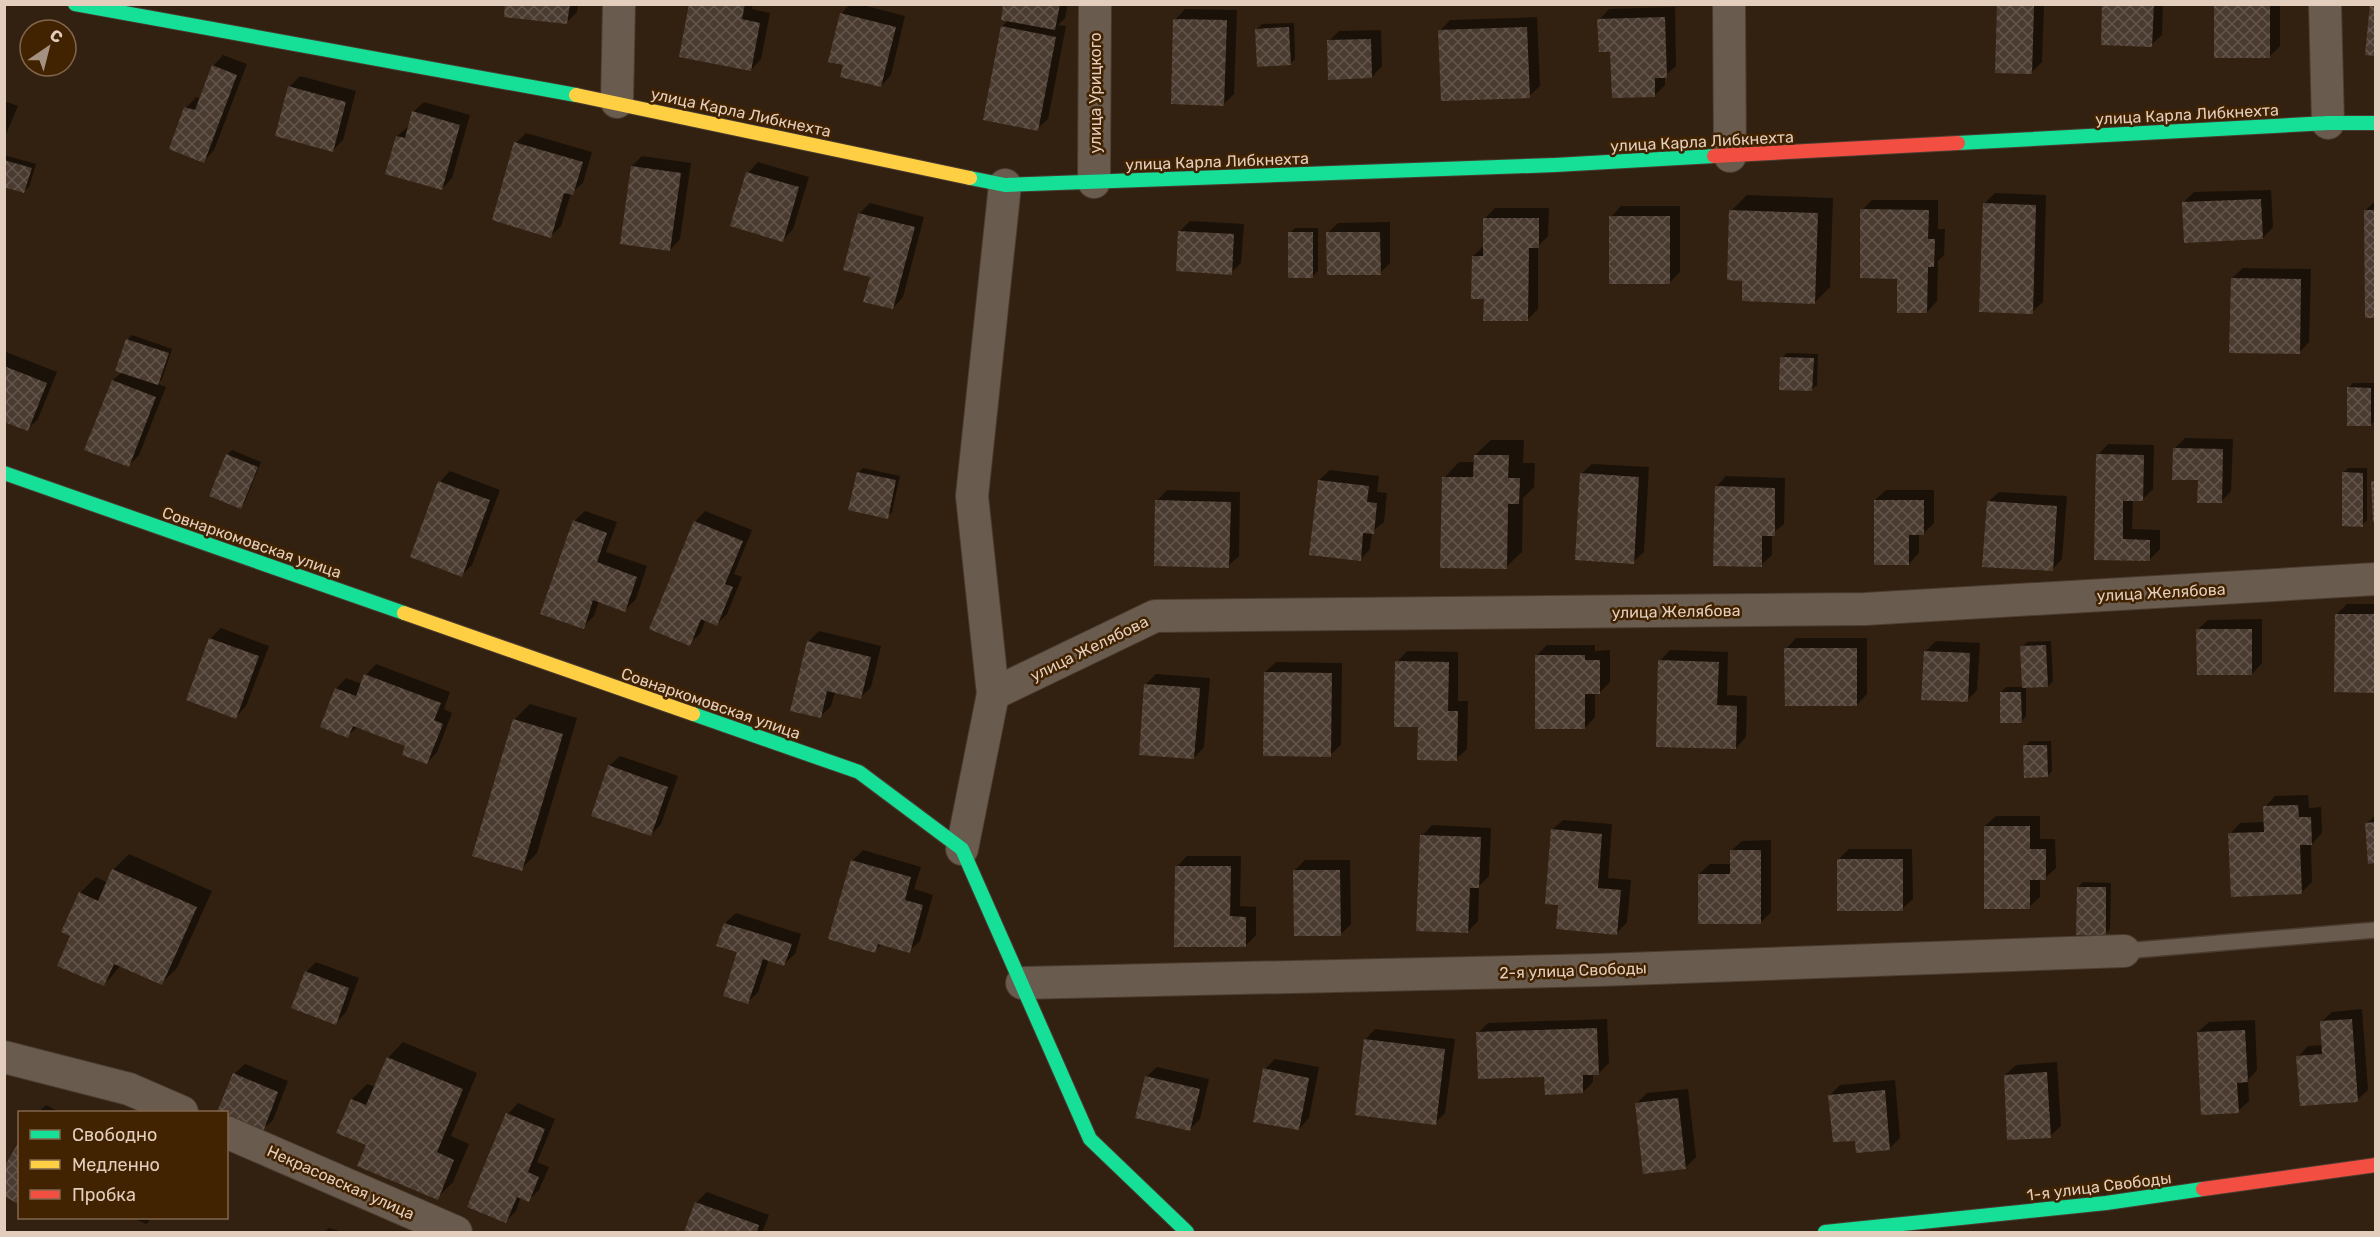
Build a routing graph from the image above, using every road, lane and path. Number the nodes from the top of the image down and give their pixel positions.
1 (75, 4) edge
2 (619, 4) edge
3 (1095, 4) edge
4 (1729, 4) edge
5 (2325, 4) edge
6 (617, 102) junction
7 (2328, 123) junction
8 (2376, 123) edge
9 (1730, 156) junction
10 (1094, 182) junction
11 (1005, 185) junction
12 (4, 473) edge
13 (2376, 579) edge
14 (993, 694) junction
15 (962, 849) junction
16 (2376, 930) edge
17 (2124, 951) joint
18 (1022, 983) junction
19 (4, 1057) edge
20 (178, 1111) edge
21 (228, 1133) edge
22 (2376, 1165) edge
23 (456, 1233) edge
24 (1187, 1233) edge
25 (1825, 1233) edge

1 - 6 street, улица Карла Либкнехта
2 - 6 street
3 - 10 street, улица Урицкого
4 - 9 street
5 - 7 street
6 - 11 street, улица Карла Либкнехта
7 - 8 street, улица Карла Либкнехта
7 - 9 street, улица Карла Либкнехта
9 - 10 street, улица Карла Либкнехта
10 - 11 street, улица Карла Либкнехта
11 - 14 street
12 - 15 street, Совнаркомовская улица
13 - 14 street, улица Желябова
14 - 15 street
15 - 18 street, Совнаркомовская улица
16 - 17 lane
17 - 18 street, 2-я улица Свободы
18 - 24 street, Совнаркомовская улица
19 - 20 street
21 - 23 street, Некрасовская улица
22 - 25 street, 1-я улица Свободы

